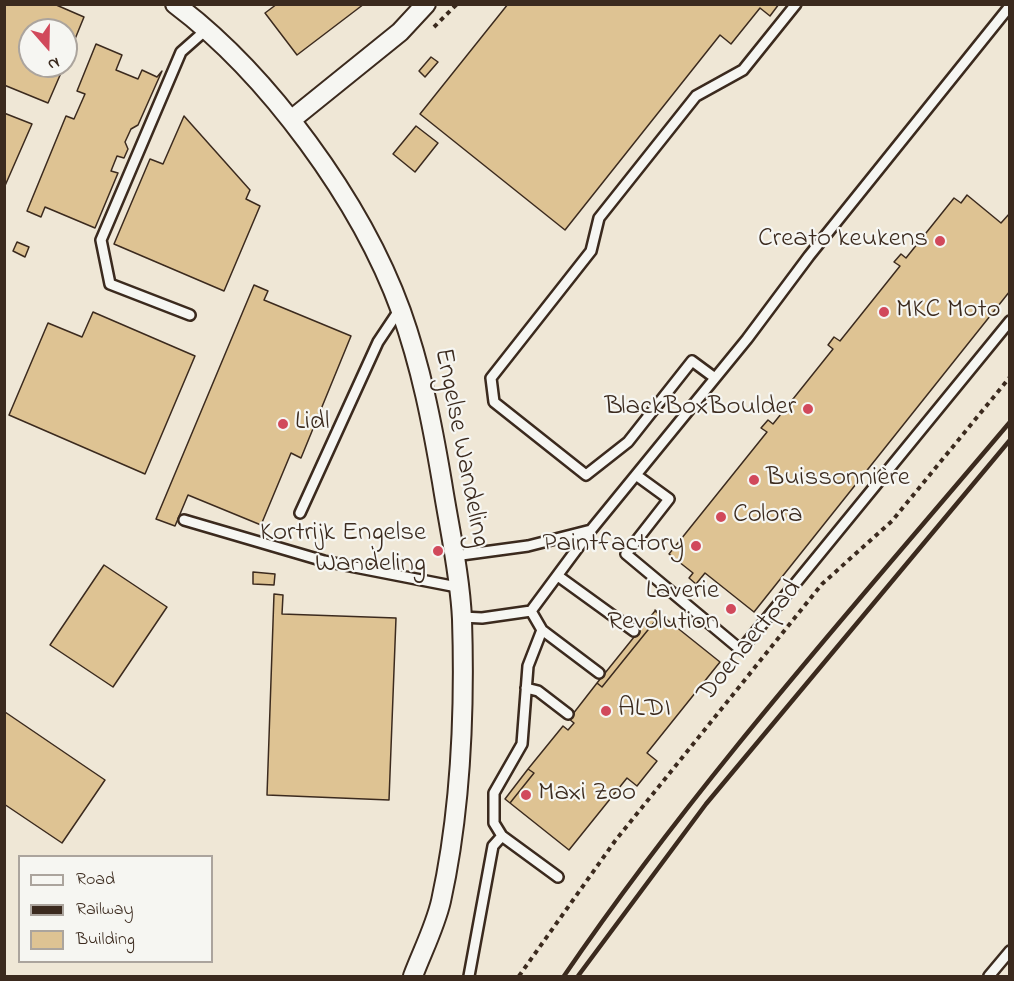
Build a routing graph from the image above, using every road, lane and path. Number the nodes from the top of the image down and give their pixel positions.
1 (175, 4) edge
2 (426, 4) edge
3 (796, 4) edge
4 (1010, 6) edge
5 (207, 29) junction
6 (291, 120) junction
7 (400, 309) junction
8 (189, 315) dead end
9 (1010, 321) edge
10 (1010, 377) edge
11 (715, 378) junction
12 (636, 475) junction
13 (300, 513) dead end
14 (184, 520) dead end
15 (591, 530) junction
16 (454, 556) junction
17 (558, 576) junction
18 (457, 587) junction
19 (531, 611) junction
20 (462, 617) junction
21 (542, 630) junction
22 (634, 631) dead end
23 (599, 673) dead end
24 (526, 688) junction
25 (568, 714) dead end
26 (502, 836) junction
27 (558, 878) dead end
28 (1010, 951) edge
29 (413, 976) edge
30 (469, 976) edge
31 (519, 976) edge
32 (990, 976) edge

1 - 5 street, Engelse Wandeling
2 - 6 street
3 - 11 lane
4 - 11 lane
5 - 6 street, Engelse Wandeling
5 - 8 lane
6 - 7 street, Engelse Wandeling
7 - 13 lane
7 - 16 street, Engelse Wandeling
9 - 12 lane
10 - 31 path, Doenaertpad
11 - 12 lane
12 - 15 lane
14 - 18 lane
15 - 16 lane
15 - 17 lane
16 - 18 street, Engelse Wandeling
17 - 19 lane
17 - 22 lane
18 - 20 street, Engelse Wandeling
19 - 20 lane
19 - 21 lane
20 - 29 street, Engelse Wandeling
21 - 23 lane
21 - 24 lane
24 - 25 lane
24 - 26 lane
26 - 27 lane
26 - 30 lane
28 - 32 lane

